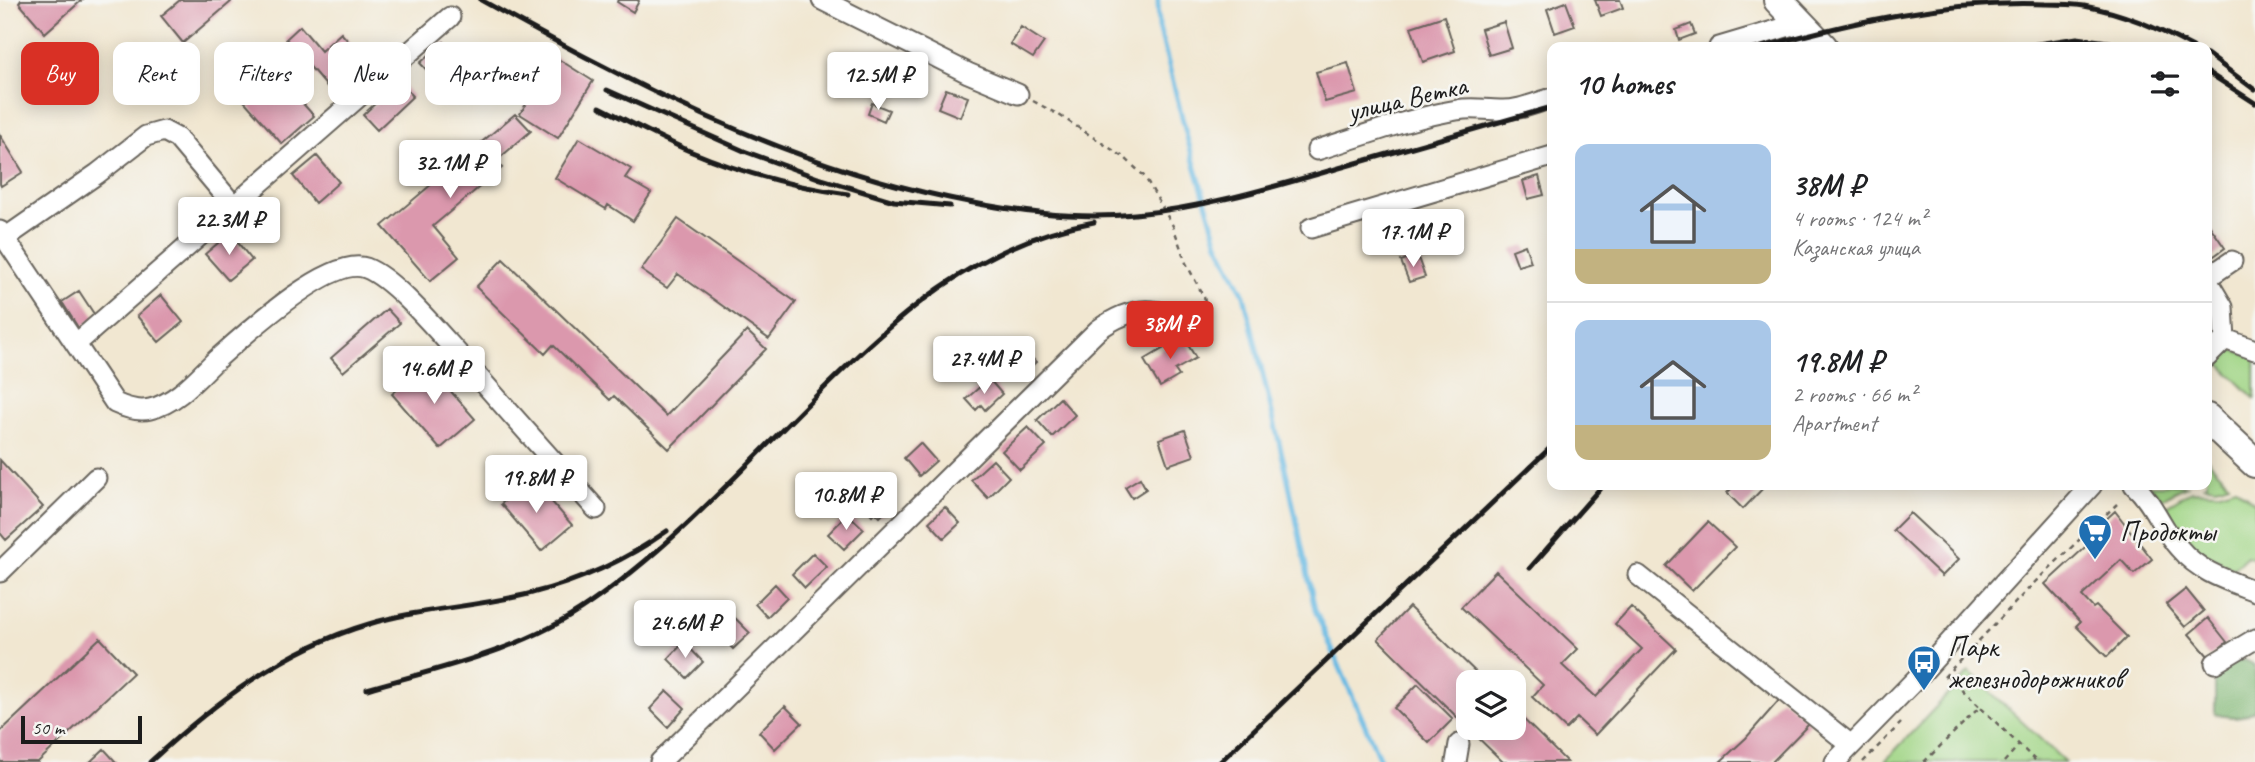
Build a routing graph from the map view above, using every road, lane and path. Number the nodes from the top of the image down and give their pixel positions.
1 (822, 0) edge
2 (1786, 8) edge
3 (450, 17) dead end
4 (1728, 42) edge
5 (1816, 42) edge
6 (1018, 94) joint
7 (1547, 100) edge
8 (1317, 150) dead end
9 (1547, 157) edge
10 (234, 206) junction
11 (1311, 228) dead end
12 (3, 234) edge
13 (2232, 261) dead end
14 (2212, 275) edge
15 (2212, 287) edge
16 (1196, 326) joint
17 (2225, 339) junction
18 (77, 344) junction
19 (2255, 350) edge
20 (2212, 352) edge
21 (2212, 423) edge
22 (2255, 463) edge
23 (96, 478) dead end
24 (2087, 490) edge
25 (2139, 490) edge
26 (2117, 504) dead end
27 (596, 509) dead end
28 (0, 572) edge
29 (1638, 575) dead end
30 (2255, 591) edge
31 (2255, 639) edge
32 (2215, 663) dead end
33 (1946, 675) junction
34 (1937, 684) dead end
35 (1980, 707) junction
36 (1901, 722) dead end
37 (1851, 745) junction
38 (2020, 745) junction
39 (660, 762) edge
40 (1835, 762) edge
41 (1863, 762) edge
42 (1924, 762) edge
43 (2004, 762) edge
44 (2037, 762) edge

1 - 6 street
2 - 4 street
2 - 5 highway
3 - 10 street
6 - 16 path
7 - 8 street, улица Ветка
9 - 11 street
10 - 12 street
10 - 18 street
12 - 18 street
13 - 14 street
15 - 17 street
16 - 39 street
17 - 19 street
17 - 20 street
18 - 27 street
21 - 22 highway
23 - 28 street
24 - 37 street
25 - 30 street
26 - 33 path
29 - 37 street
31 - 32 street
33 - 34 path
33 - 35 path
35 - 38 path
35 - 42 path
36 - 41 path
37 - 40 street
38 - 43 path
38 - 44 path

